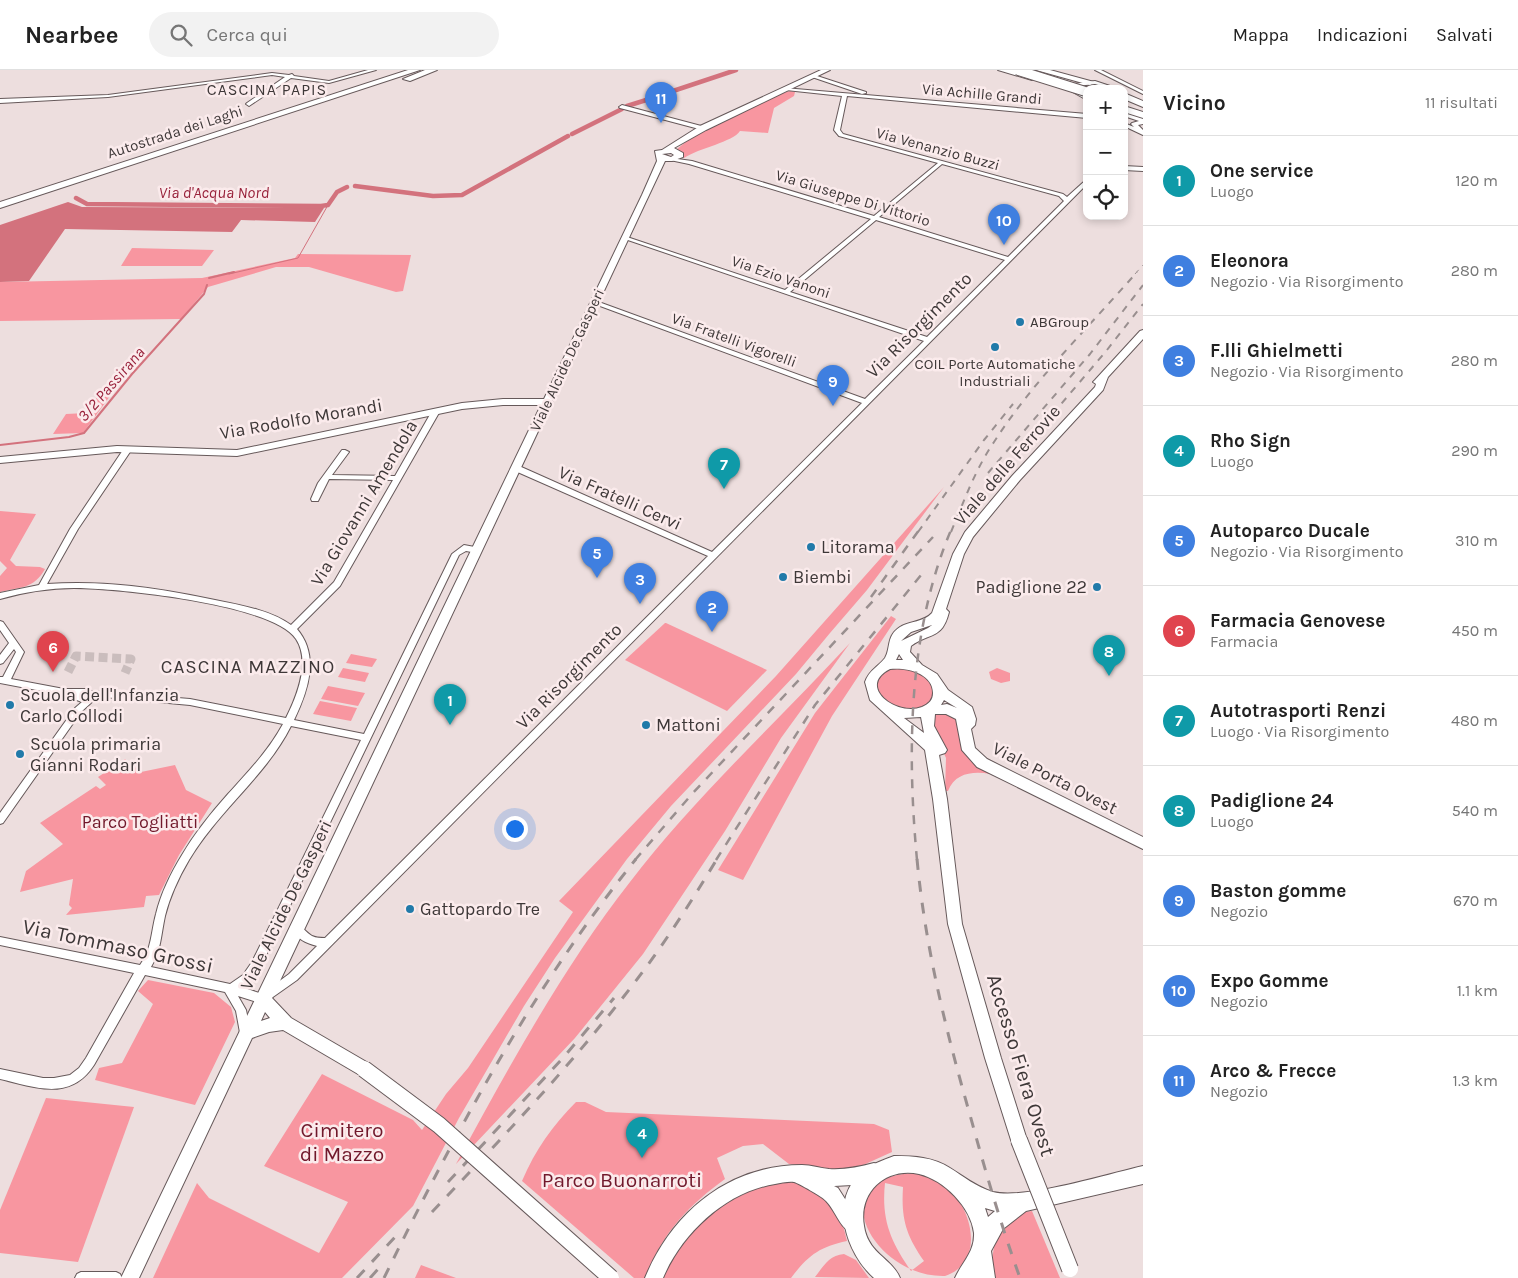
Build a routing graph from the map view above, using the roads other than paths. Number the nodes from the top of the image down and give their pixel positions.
1 (374, 70) edge
2 (402, 70) edge
3 (416, 70) edge
4 (433, 70) edge
5 (827, 70) edge
6 (1002, 70) edge
7 (1017, 70) edge
8 (1027, 70) edge
9 (1094, 70) edge
10 (1044, 71) edge
11 (292, 75) junction
12 (814, 76) junction
13 (1090, 85) edge
14 (1112, 85) edge
15 (1083, 86) edge
16 (1083, 87) edge
17 (1083, 87) edge
18 (1083, 87) edge
19 (784, 90) junction
20 (1143, 93) edge
21 (1075, 94) junction
22 (845, 95) junction
23 (876, 97) junction
24 (1083, 97) edge
25 (1128, 98) edge
26 (0, 101) edge
27 (249, 104) dead end
28 (1143, 104) edge
29 (625, 107) dead end
30 (1128, 111) edge
31 (1083, 116) edge
32 (1128, 116) edge
33 (1142, 116) edge
34 (270, 117) junction
35 (1128, 126) edge
36 (1132, 127) junction
37 (703, 128) junction
38 (1143, 132) edge
39 (675, 154) junction
40 (661, 158) junction
41 (942, 162) junction
42 (1128, 168) edge
43 (1143, 169) edge
44 (657, 171) junction
45 (1083, 185) edge
46 (0, 200) edge
47 (1067, 200) junction
48 (0, 205) edge
49 (876, 218) junction
50 (625, 238) junction
51 (1009, 259) junction
52 (786, 292) junction
53 (594, 302) junction
54 (1143, 333) edge
55 (928, 340) junction
56 (547, 402) junction
57 (866, 402) junction
58 (436, 411) junction
59 (128, 449) junction
60 (345, 452) dead end
61 (0, 460) edge
62 (516, 468) junction
63 (326, 477) junction
64 (398, 478) junction
65 (315, 499) dead end
66 (477, 550) junction
67 (713, 555) junction
68 (41, 588) junction
69 (0, 596) edge
70 (944, 600) junction
71 (0, 624) edge
72 (292, 629) junction
73 (14, 643) junction
74 (0, 661) edge
75 (882, 668) junction
76 (918, 668) junction
77 (3, 681) edge
78 (939, 685) junction
79 (87, 698) junction
80 (884, 706) junction
81 (930, 710) junction
82 (288, 722) junction
83 (967, 732) junction
84 (367, 738) junction
85 (940, 798) junction
86 (0, 820) edge
87 (1143, 843) edge
88 (297, 929) junction
89 (0, 941) edge
90 (327, 942) junction
91 (143, 970) junction
92 (229, 988) junction
93 (263, 999) junction
94 (285, 1023) junction
95 (245, 1034) junction
96 (0, 1074) edge
97 (884, 1168) junction
98 (791, 1174) junction
99 (1143, 1175) edge
100 (961, 1187) junction
101 (1021, 1204) junction
102 (854, 1228) junction
103 (982, 1250) junction
104 (868, 1258) junction
105 (1072, 1275) edge
106 (101, 1277) edge
107 (81, 1278) edge
108 (116, 1278) edge
109 (130, 1278) edge
110 (611, 1278) edge
111 (654, 1278) edge
112 (876, 1278) edge
113 (890, 1278) edge
114 (965, 1278) edge
115 (985, 1278) edge

1 - 11 street
2 - 46 highway, Autostrada dei Laghi
3 - 34 highway, Autostrada dei Laghi
4 - 34 highway
5 - 12 street, Viale Alcide De Gasperi
6 - 21 highway, bridge
7 - 16 highway, bridge
8 - 17 highway, bridge
9 - 13 street
9 - 14 street
9 - 20 street
10 - 15 highway
11 - 26 street
11 - 27 street
12 - 19 street, Viale Alcide De Gasperi
12 - 23 street, Via Achille Grandi
18 - 21 street
19 - 22 street, Via Achille Grandi
19 - 37 street, Viale Alcide De Gasperi
21 - 24 street
22 - 23 street, Via Achille Grandi
22 - 41 street, Via Venanzio Buzzi
23 - 31 street, Via Achille Grandi
25 - 28 highway
29 - 37 street
30 - 33 highway
32 - 36 street
33 - 38 street
34 - 48 highway, Autostrada dei Laghi
35 - 36 street
36 - 38 street
37 - 39 street, Viale Alcide De Gasperi
39 - 40 street
39 - 40 street, Viale Alcide De Gasperi
39 - 44 street, Viale Alcide De Gasperi
39 - 49 street, Via Giuseppe Di Vittorio
40 - 44 street, Viale Alcide De Gasperi
41 - 47 street, Via Venanzio Buzzi
41 - 49 street
42 - 43 street
44 - 50 street, Viale Alcide De Gasperi
45 - 47 street, Via Risorgimento
47 - 51 street, Via Risorgimento
49 - 51 street, Via Giuseppe Di Vittorio
49 - 52 street
50 - 52 street, Via Ezio Vanoni
50 - 53 street, Viale Alcide De Gasperi
51 - 55 street, Via Risorgimento
52 - 55 street, Via Ezio Vanoni
53 - 56 street, Viale Alcide De Gasperi
53 - 57 street, Via Fratelli Vigorelli
54 - 70 street, Viale delle Ferrovie
55 - 57 street, Via Risorgimento
56 - 58 street, Via Rodolfo Morandi
56 - 62 street, Viale Alcide De Gasperi
57 - 67 street, Via Risorgimento
58 - 59 street, Via Rodolfo Morandi
58 - 64 street, Via Giovanni Amendola
59 - 61 street, Via Rodolfo Morandi
59 - 68 street
60 - 63 street
62 - 66 street, Viale Alcide De Gasperi
62 - 67 street, Via Fratelli Cervi
63 - 64 street
63 - 65 street
64 - 72 street, Via Giovanni Amendola
66 - 84 street, Viale Alcide De Gasperi
66 - 88 street, Viale Alcide De Gasperi
67 - 90 street, Via Risorgimento
68 - 69 street
68 - 72 street
70 - 75 street, Viale delle Ferrovie
70 - 76 street, Viale delle Ferrovie
71 - 73 street
72 - 82 street
73 - 74 street
73 - 77 street
75 - 76 street
75 - 80 street
76 - 78 street
77 - 79 street
78 - 81 street
78 - 83 street, Viale Porta Ovest
79 - 82 street
79 - 86 street
80 - 81 street
80 - 85 street
81 - 83 street, Viale Porta Ovest
81 - 85 street
82 - 84 street
82 - 91 street
83 - 87 street, Viale Porta Ovest
84 - 92 street, Viale Alcide De Gasperi
85 - 105 street, Accesso Fiera Ovest, bridge
88 - 90 street
88 - 93 street, Viale Alcide De Gasperi
89 - 91 street, Via Tommaso Grossi
90 - 93 street, Via Risorgimento
91 - 92 street, Via Tommaso Grossi
91 - 96 street
92 - 93 street, Via Tommaso Grossi
92 - 95 street, Via Tommaso Grossi
93 - 94 street
93 - 95 street, Viale Alcide De Gasperi
94 - 95 street
94 - 110 street, bridge
95 - 109 street, Viale Alcide De Gasperi
97 - 98 street
97 - 100 main road
97 - 102 main road
98 - 102 street
98 - 111 street
99 - 101 main road
100 - 101 main road
100 - 103 main road
101 - 103 main road
102 - 104 main road
103 - 114 main road
103 - 115 main road
104 - 112 street
104 - 113 main road
106 - 107 street
106 - 108 street

